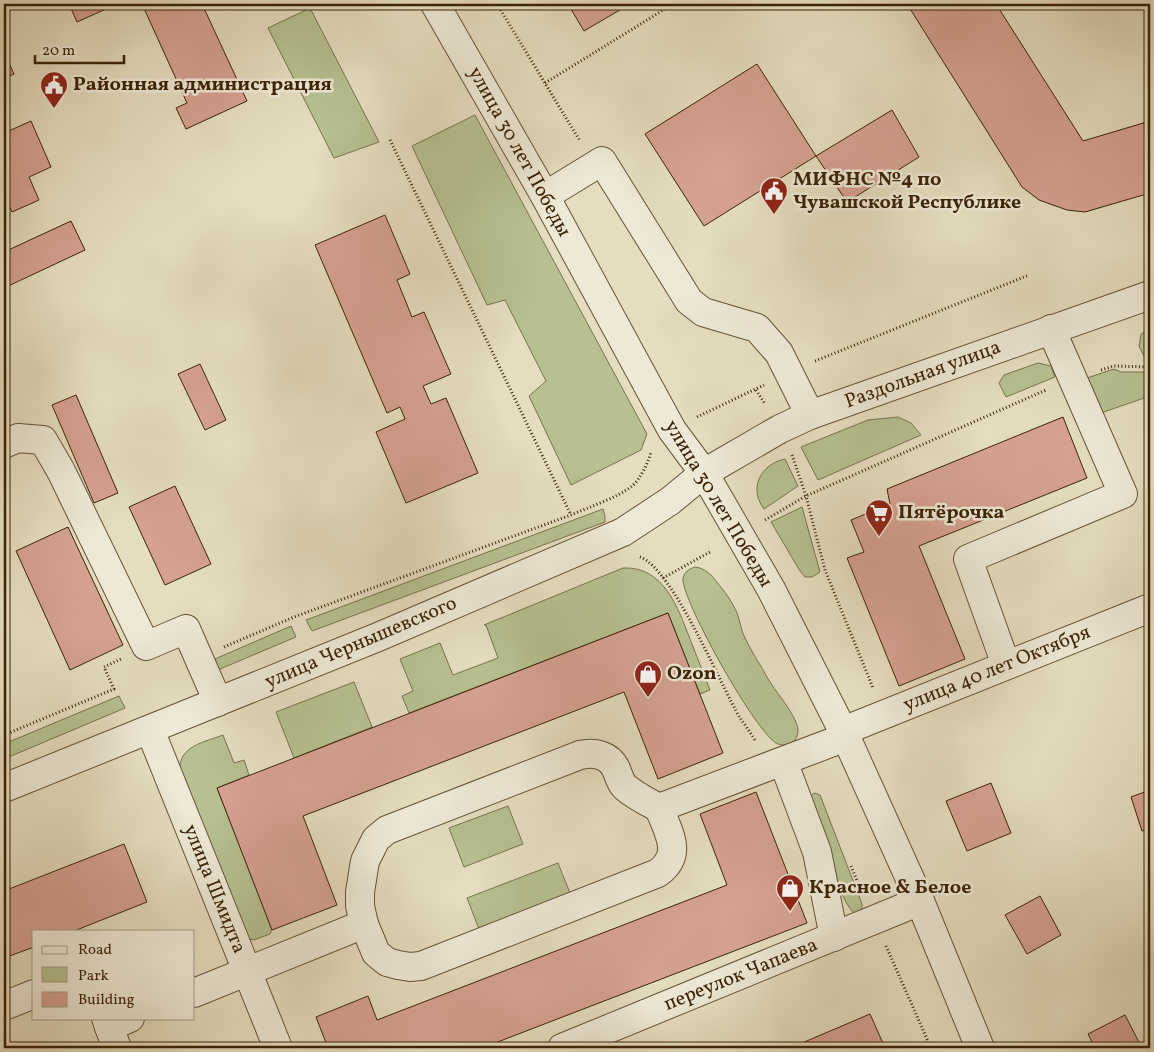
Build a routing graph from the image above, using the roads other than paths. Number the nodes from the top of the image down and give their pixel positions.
1 (436, 4) edge
2 (545, 196) junction
3 (1150, 295) edge
4 (1051, 329) junction
5 (810, 415) junction
6 (4, 444) edge
7 (704, 473) junction
8 (1150, 608) edge
9 (1006, 665) junction
10 (218, 702) junction
11 (150, 730) junction
12 (845, 734) junction
13 (778, 763) junction
14 (4, 788) edge
15 (659, 808) junction
16 (920, 901) junction
17 (364, 924) junction
18 (834, 937) junction
19 (248, 971) junction
20 (195, 993) edge
21 (32, 995) edge
22 (4, 1006) edge
23 (278, 1048) edge
24 (562, 1048) edge
25 (980, 1048) edge

1 - 2 street, улица 30 лет Победы
2 - 5 street
2 - 7 street, улица 30 лет Победы
3 - 4 street, Раздольная улица
4 - 5 street, Раздольная улица
4 - 9 street
5 - 7 street, Раздольная улица
6 - 10 street
7 - 10 street, улица Чернышевского
7 - 12 street, улица 30 лет Победы
8 - 9 street, улица 40 лет Октября
9 - 12 street, улица 40 лет Октября
10 - 11 street, улица Чернышевского
11 - 14 street, улица Чернышевского
11 - 19 street, улица Шмидта
12 - 13 street, улица 40 лет Октября
12 - 16 street, улица 30 лет Победы
13 - 15 street, улица 40 лет Октября
13 - 18 street
15 - 17 street
15 - 17 street
16 - 18 street, переулок Чапаева
16 - 25 street, улица 30 лет Победы
17 - 19 street
18 - 24 street, переулок Чапаева
19 - 20 street
19 - 23 street, улица Шмидта
21 - 22 street

